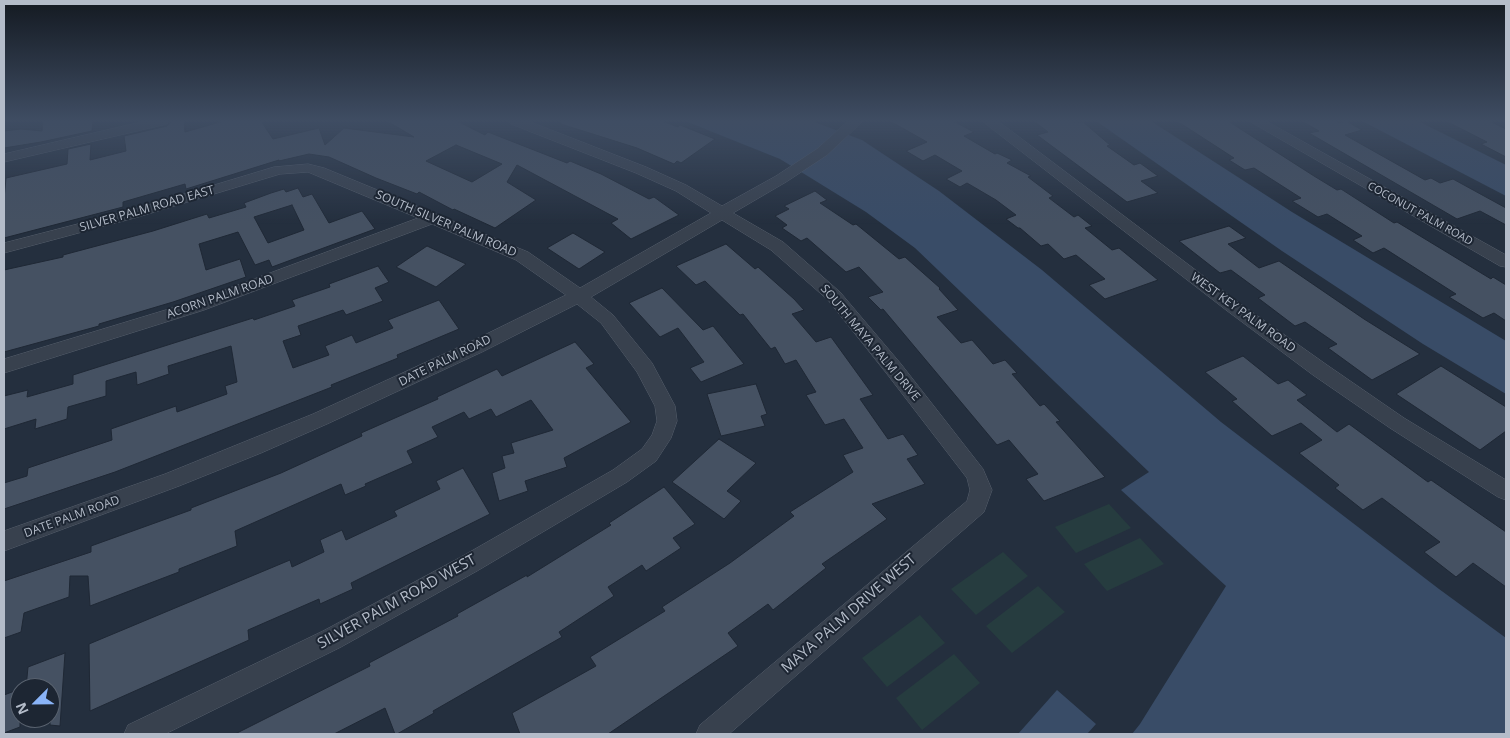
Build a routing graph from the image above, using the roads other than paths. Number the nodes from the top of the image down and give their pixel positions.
1 (604, 155) edge
2 (817, 155) edge
3 (1034, 155) edge
4 (1317, 155) edge
5 (289, 168) joint
6 (725, 213) junction
7 (433, 218) junction
8 (4, 248) edge
9 (1506, 262) edge
10 (579, 296) junction
11 (4, 366) edge
12 (649, 455) joint
13 (981, 490) joint
14 (1506, 492) edge
15 (4, 541) edge
16 (137, 734) edge
17 (709, 734) edge

1 - 6 street, SOUTH MAYA PALM DRIVE
2 - 6 street, DATE PALM ROAD
3 - 14 street, WEST KEY PALM ROAD
4 - 9 street, COCONUT PALM ROAD
5 - 7 street, SOUTH SILVER PALM ROAD
5 - 8 street, SILVER PALM ROAD EAST
6 - 10 street, DATE PALM ROAD
6 - 13 street, SOUTH MAYA PALM DRIVE
7 - 10 street, SOUTH SILVER PALM ROAD
7 - 11 street, ACORN PALM ROAD
10 - 12 street, SOUTH SILVER PALM ROAD
10 - 15 street, DATE PALM ROAD
12 - 16 street, SILVER PALM ROAD WEST
13 - 17 street, MAYA PALM DRIVE WEST

